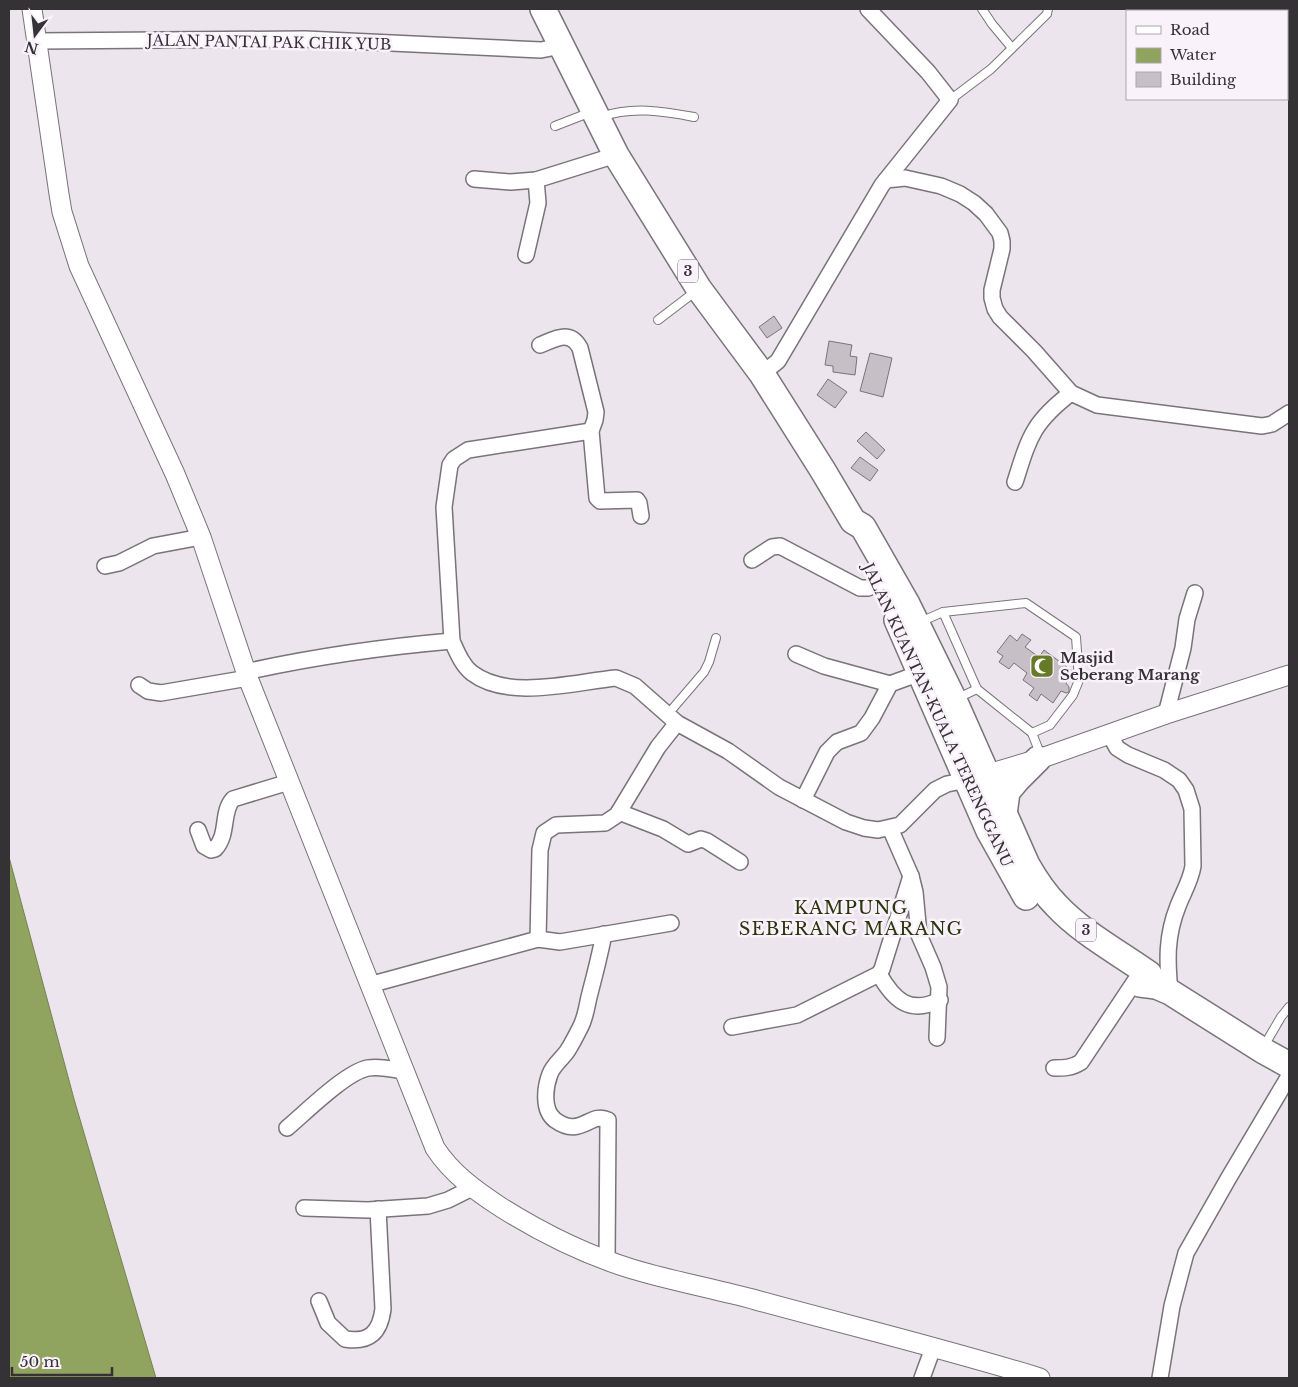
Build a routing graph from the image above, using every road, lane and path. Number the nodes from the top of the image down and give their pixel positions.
1 (32, 9) edge
2 (543, 9) edge
3 (868, 9) edge
4 (982, 9) edge
5 (1048, 9) edge
6 (37, 40) junction
7 (561, 46) junction
8 (1012, 48) junction
9 (950, 100) junction
10 (595, 115) junction
11 (694, 117) dead end
12 (555, 126) dead end
13 (616, 155) junction
14 (474, 179) dead end
15 (536, 180) junction
16 (884, 183) junction
17 (526, 255) dead end
18 (699, 289) junction
19 (658, 320) dead end
20 (540, 345) dead end
21 (762, 374) junction
22 (1071, 394) junction
23 (1289, 413) edge
24 (591, 431) junction
25 (1015, 482) dead end
26 (641, 516) dead end
27 (853, 521) junction
28 (201, 538) junction
29 (752, 560) dead end
30 (105, 566) dead end
31 (878, 584) junction
32 (1196, 593) dead end
33 (943, 612) junction
34 (916, 624) junction
35 (716, 638) dead end
36 (452, 641) junction
37 (796, 654) dead end
38 (920, 673) junction
39 (246, 675) junction
40 (1289, 675) edge
41 (890, 684) junction
42 (138, 685) dead end
43 (977, 689) junction
44 (954, 700) junction
45 (1166, 714) junction
46 (672, 719) junction
47 (1032, 733) junction
48 (1110, 735) junction
49 (1040, 759) junction
50 (977, 777) junction
51 (289, 782) junction
52 (803, 800) junction
53 (619, 812) junction
54 (1004, 814) junction
55 (890, 828) junction
56 (198, 830) dead end
57 (740, 862) dead end
58 (911, 876) junction
59 (671, 923) dead end
60 (604, 934) junction
61 (538, 939) junction
62 (879, 974) junction
63 (369, 985) junction
64 (1153, 986) junction
65 (940, 1000) junction
66 (1289, 1007) edge
67 (732, 1027) dead end
68 (937, 1038) dead end
69 (1262, 1050) junction
70 (395, 1051) junction
71 (1289, 1065) edge
72 (376, 1067) junction
73 (1054, 1068) dead end
74 (403, 1071) junction
75 (1289, 1076) edge
76 (287, 1128) dead end
77 (472, 1188) junction
78 (304, 1208) dead end
79 (378, 1209) junction
80 (607, 1260) junction
81 (319, 1301) dead end
82 (934, 1348) junction
83 (1018, 1375) edge
84 (922, 1378) edge
85 (1040, 1378) edge
86 (1160, 1378) edge

1 - 6 street
2 - 7 highway, JALAN KUANTAN-KUALA TERENGGANU / 3
3 - 9 street
4 - 8 lane
5 - 8 lane
6 - 7 street, JALAN PANTAI PAK CHIK YUB
6 - 28 street
7 - 10 highway, JALAN KUANTAN-KUALA TERENGGANU / 3
8 - 9 lane
9 - 16 street
10 - 11 lane
10 - 12 lane
10 - 13 highway, JALAN KUANTAN-KUALA TERENGGANU / 3
13 - 15 street
13 - 18 highway, JALAN KUANTAN-KUALA TERENGGANU / 3
14 - 15 street
15 - 17 street
16 - 21 street
16 - 22 street
18 - 19 lane
18 - 21 highway, JALAN KUANTAN-KUALA TERENGGANU / 3
20 - 24 street
21 - 27 highway, JALAN KUANTAN-KUALA TERENGGANU / 3
22 - 23 street
22 - 25 street
24 - 26 street
24 - 36 street
27 - 31 highway, JALAN KUANTAN-KUALA TERENGGANU / 3
27 - 34 highway, JALAN KUANTAN-KUALA TERENGGANU / 3
28 - 30 street
28 - 39 street
29 - 31 street
31 - 38 highway, JALAN KUANTAN-KUALA TERENGGANU / 3
32 - 45 street
33 - 34 lane
33 - 43 lane
33 - 47 lane
34 - 44 highway, JALAN KUANTAN-KUALA TERENGGANU / 3
35 - 46 lane
36 - 39 street
36 - 46 street
37 - 41 street
38 - 41 street
38 - 50 highway, JALAN KUANTAN-KUALA TERENGGANU / 3
39 - 42 street
39 - 51 street
40 - 45 street
41 - 52 street
43 - 44 lane
43 - 47 lane
44 - 50 highway, JALAN KUANTAN-KUALA TERENGGANU / 3
45 - 48 street
46 - 52 street
46 - 53 street
47 - 49 lane
48 - 49 street
48 - 64 street
49 - 50 street
49 - 54 highway
50 - 54 highway, JALAN KUANTAN-KUALA TERENGGANU / 3
50 - 55 street
50 - 64 highway, JALAN KUANTAN-KUALA TERENGGANU / 3
51 - 56 street
51 - 63 street
52 - 55 street
53 - 57 street
53 - 61 street
54 - 64 highway, JALAN KUANTAN-KUALA TERENGGANU / 3
55 - 58 street
58 - 62 street
58 - 65 street
59 - 60 street
60 - 61 street
60 - 80 street
61 - 63 street
62 - 65 street
62 - 67 street
63 - 70 street
64 - 69 highway, JALAN KUANTAN-KUALA TERENGGANU / 3
64 - 73 street
65 - 68 street
66 - 69 lane
69 - 71 highway, JALAN KUANTAN-KUALA TERENGGANU / 3
70 - 72 street
70 - 74 street
72 - 74 street
72 - 76 street
74 - 77 street
75 - 86 street
77 - 79 street
77 - 80 street
78 - 79 street
79 - 81 street
80 - 82 street
82 - 83 street
82 - 84 street
83 - 85 street

